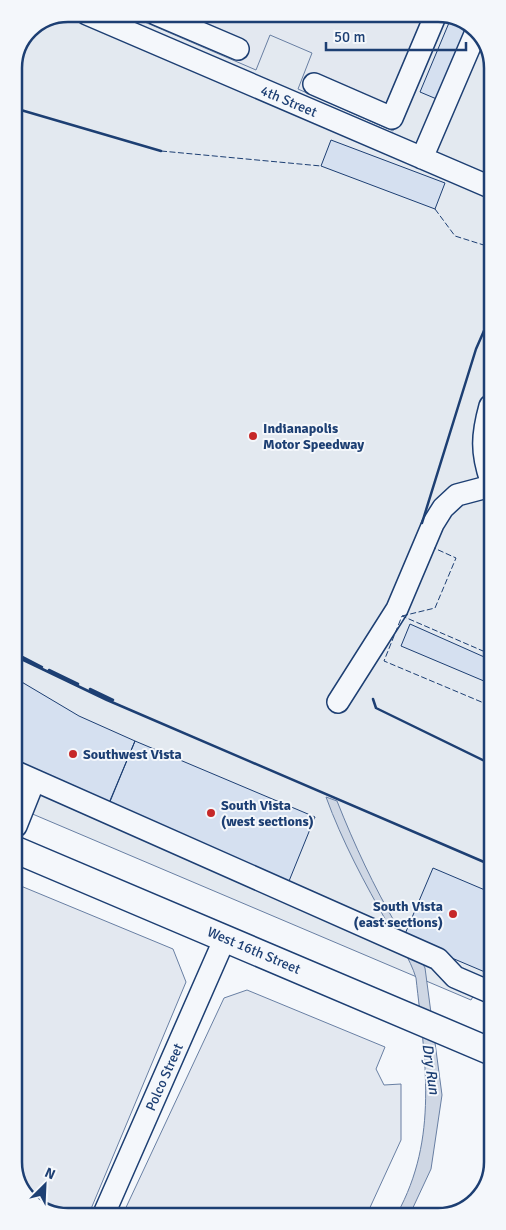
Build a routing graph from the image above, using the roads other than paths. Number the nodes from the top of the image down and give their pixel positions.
1 (106, 22) edge
2 (175, 22) edge
3 (432, 23) edge
4 (473, 39) edge
5 (238, 49) dead end
6 (314, 84) dead end
7 (422, 158) junction
8 (484, 185) edge
9 (484, 426) edge
10 (484, 458) edge
11 (484, 488) edge
12 (338, 702) dead end
13 (25, 777) edge
14 (22, 791) edge
15 (22, 853) edge
16 (226, 938) junction
17 (484, 990) edge
18 (484, 1049) edge
19 (107, 1207) edge

1 - 7 street, 4th Street
2 - 5 street
3 - 6 street
4 - 7 street
7 - 8 street, 4th Street
9 - 10 street
11 - 12 street
13 - 14 street
13 - 17 street
15 - 16 main road, West 16th Street
16 - 18 main road, West 16th Street
16 - 19 street, Polco Street

